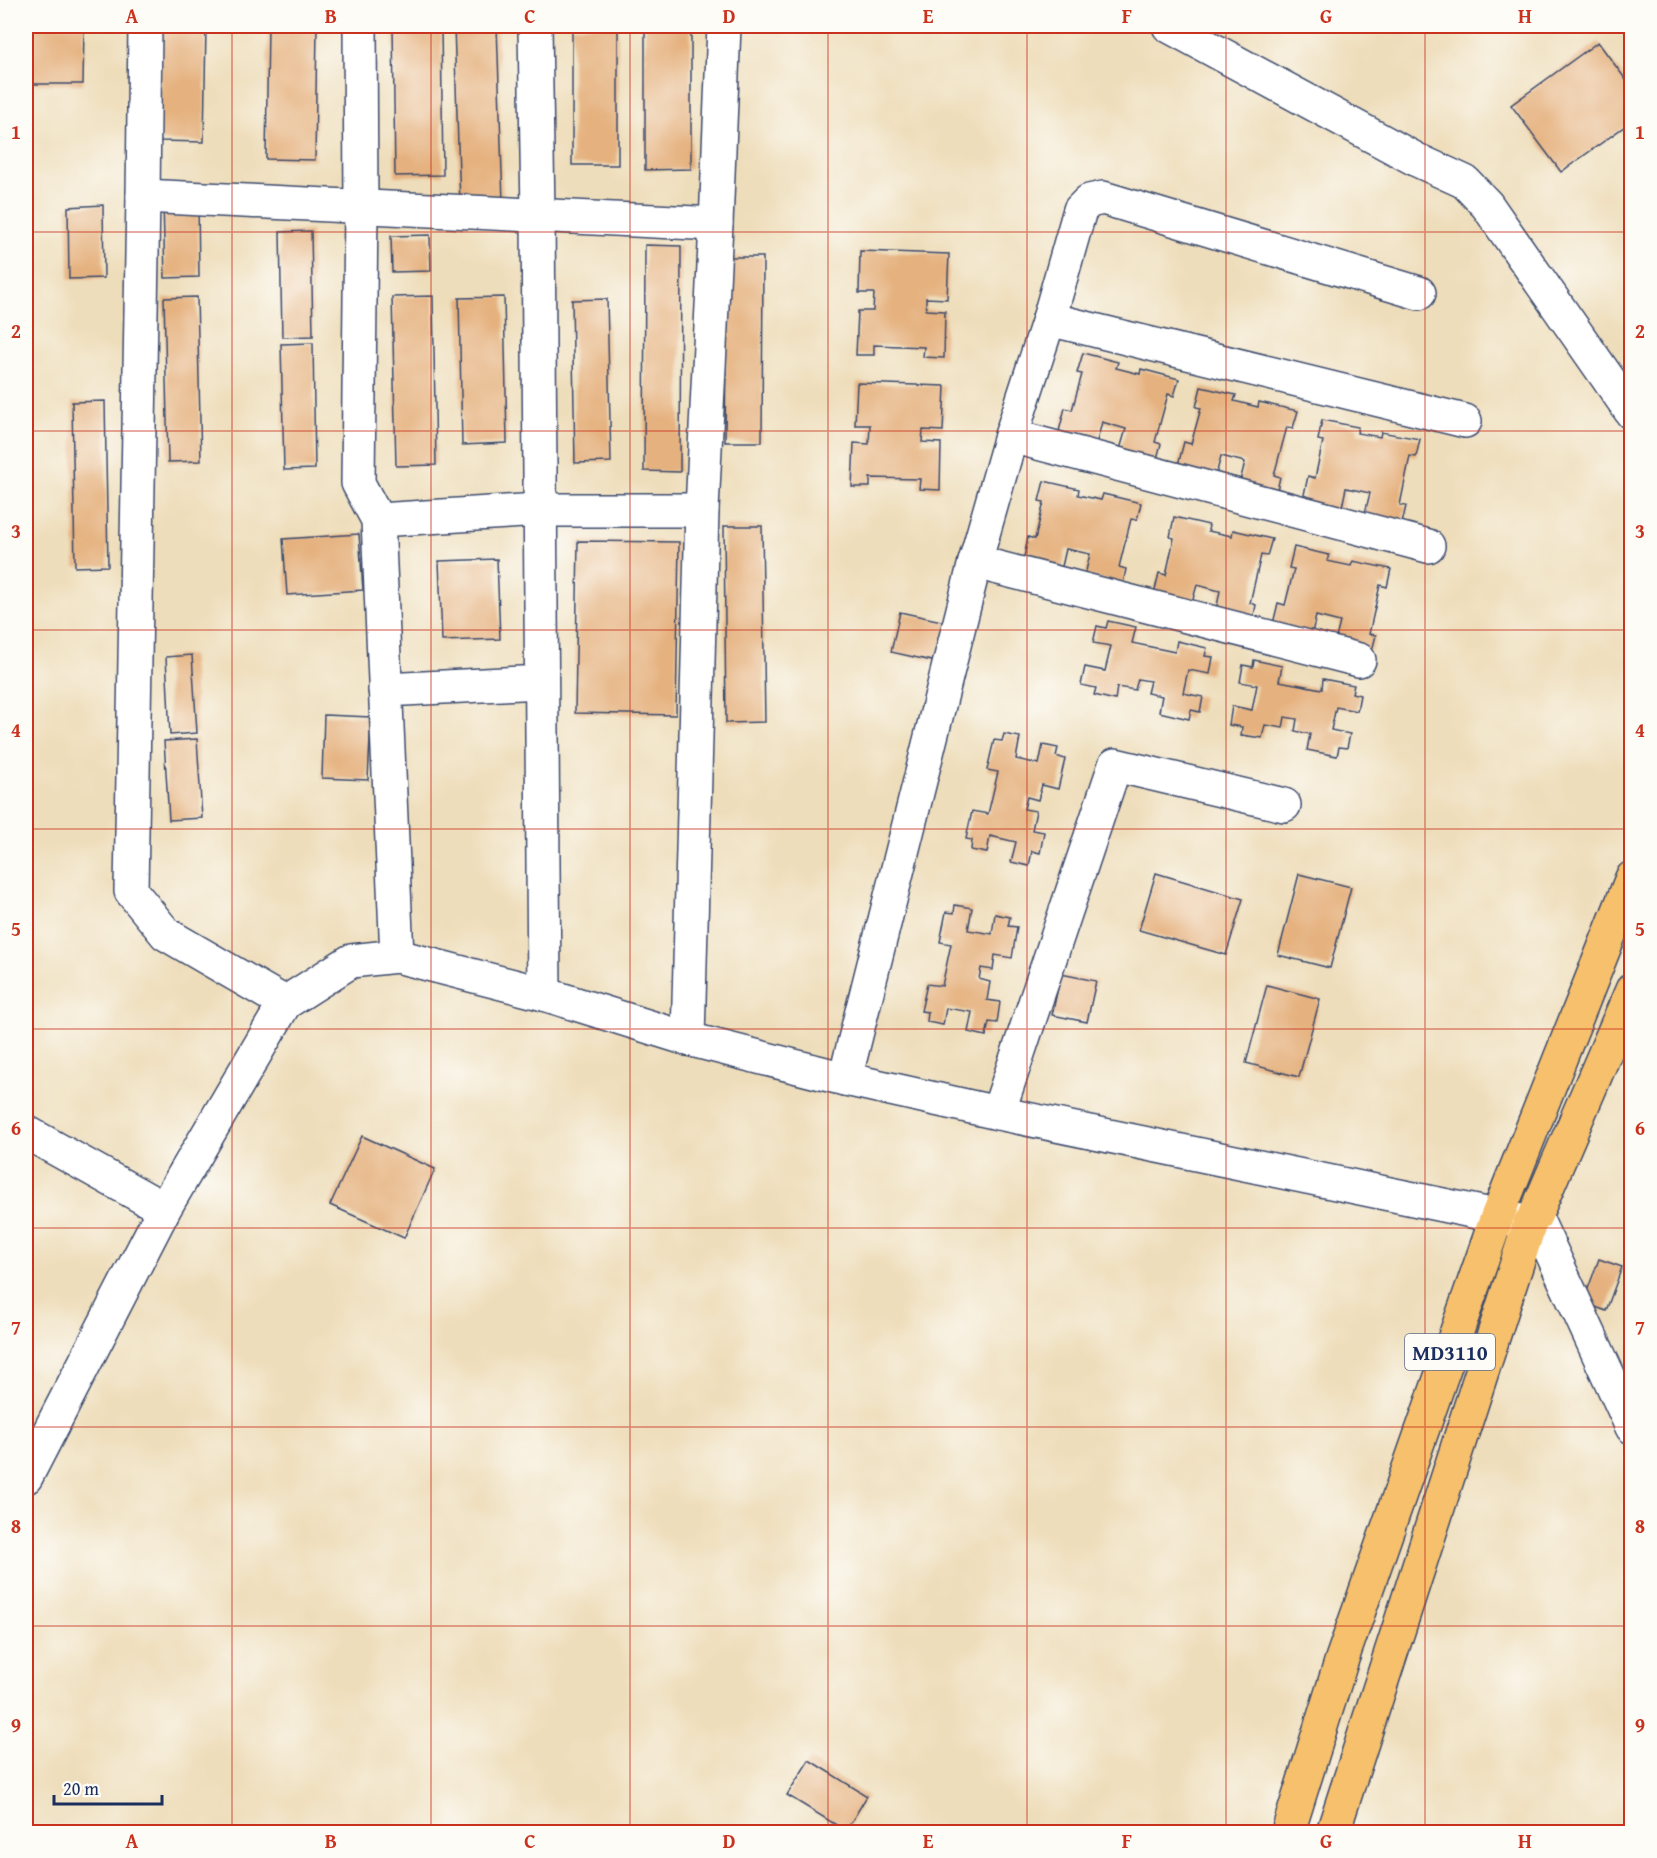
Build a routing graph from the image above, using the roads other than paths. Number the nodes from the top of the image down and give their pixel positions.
1 (145, 26) edge
2 (360, 26) edge
3 (535, 26) edge
4 (724, 26) edge
5 (1169, 26) edge
6 (143, 196) junction
7 (361, 207) junction
8 (538, 215) junction
9 (716, 224) junction
10 (1419, 293) dead end
11 (1050, 319) junction
12 (1632, 412) edge
13 (1465, 421) dead end
14 (1011, 436) junction
15 (539, 510) junction
16 (702, 510) junction
17 (378, 520) junction
18 (1428, 546) dead end
19 (975, 562) junction
20 (1359, 660) dead end
21 (541, 682) junction
22 (385, 690) junction
23 (1284, 805) dead end
24 (1632, 878) edge
25 (397, 956) junction
26 (1632, 990) edge
27 (544, 994) junction
28 (285, 1003) junction
29 (688, 1039) junction
30 (845, 1079) junction
31 (998, 1113) junction
32 (26, 1132) edge
33 (164, 1209) junction
34 (1497, 1217) junction
35 (1533, 1220) junction
36 (1632, 1427) edge
37 (26, 1477) edge
38 (1288, 1833) edge
39 (1334, 1833) edge

1 - 6 street
2 - 7 street
3 - 8 street
4 - 9 street
5 - 12 street
6 - 7 street
6 - 28 street
7 - 8 street
7 - 17 street
8 - 9 street
8 - 15 street
9 - 16 street
10 - 11 street
11 - 13 street
11 - 14 street
14 - 18 street
14 - 19 street
15 - 16 street
15 - 17 street
15 - 21 street
16 - 29 street
17 - 22 street
19 - 20 street
19 - 30 street
21 - 22 street
21 - 27 street
22 - 25 street
23 - 31 street
24 - 34 main road, MD3110
25 - 27 street
25 - 28 street
26 - 35 main road, MD3110
27 - 29 street
28 - 33 street
29 - 30 street
30 - 31 street
31 - 34 street
32 - 33 street
33 - 37 street
34 - 35 street
34 - 38 main road, MD3110
35 - 36 street
35 - 39 main road, MD3110

